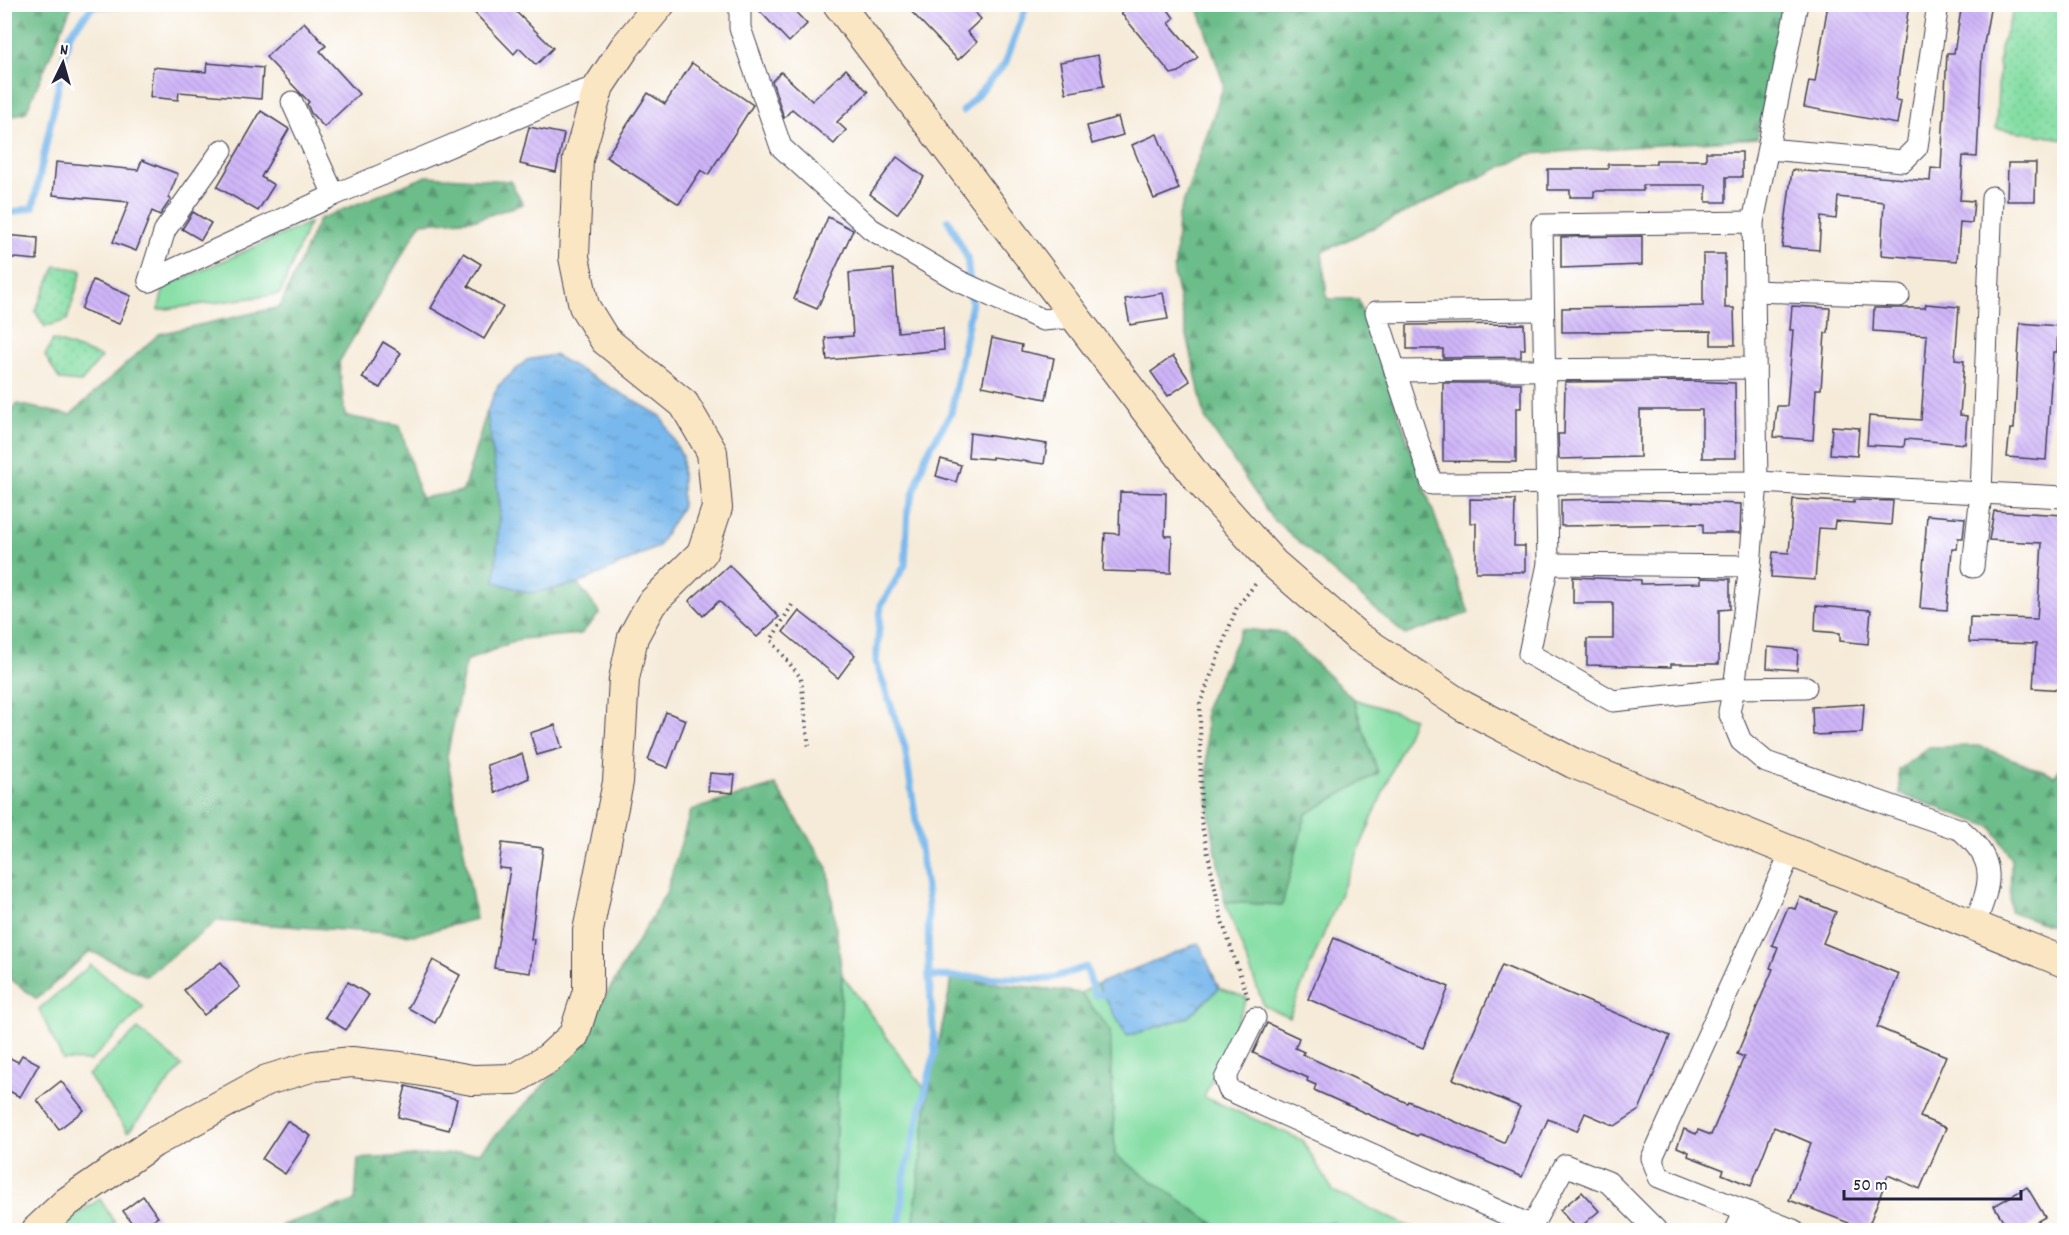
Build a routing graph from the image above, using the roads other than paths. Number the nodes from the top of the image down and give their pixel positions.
1 (660, 4) edge
2 (740, 4) edge
3 (838, 4) edge
4 (1797, 4) edge
5 (1938, 4) edge
6 (599, 86) junction
7 (292, 102) dead end
8 (222, 150) dead end
9 (1769, 150) junction
10 (334, 195) junction
11 (1992, 197) dead end
12 (1753, 222) junction
13 (1754, 291) junction
14 (1899, 296) dead end
15 (1544, 310) junction
16 (1076, 317) junction
17 (1755, 368) junction
18 (1545, 370) junction
19 (1395, 371) junction
20 (1757, 482) junction
21 (1547, 485) junction
22 (1981, 493) junction
23 (2064, 497) edge
24 (1548, 564) junction
25 (1750, 566) junction
26 (1973, 567) dead end
27 (1806, 687) dead end
28 (1734, 688) junction
29 (1792, 850) junction
30 (1974, 926) junction
31 (2064, 962) edge
32 (1255, 1018) road end
33 (1745, 1210) junction
34 (1533, 1228) edge
35 (37, 1230) edge
36 (1656, 1230) edge
37 (1736, 1230) edge
38 (1793, 1230) edge

1 - 6 street
2 - 16 street
3 - 16 street
4 - 9 street
5 - 9 street
6 - 10 street
6 - 35 street
7 - 10 street
8 - 10 street
9 - 12 street
11 - 22 street
12 - 13 street
12 - 15 street
13 - 14 street
13 - 17 street
15 - 18 street
15 - 19 street
16 - 29 street
17 - 18 street
17 - 20 street
18 - 19 street
18 - 21 street
19 - 21 street
20 - 21 street
20 - 22 street
20 - 25 street
21 - 24 street
22 - 23 street
22 - 26 street
24 - 25 street
24 - 28 street
25 - 28 street
27 - 28 street
28 - 30 street
29 - 30 street
29 - 33 street
30 - 31 street
32 - 34 street
33 - 37 street
33 - 38 street
34 - 36 street

